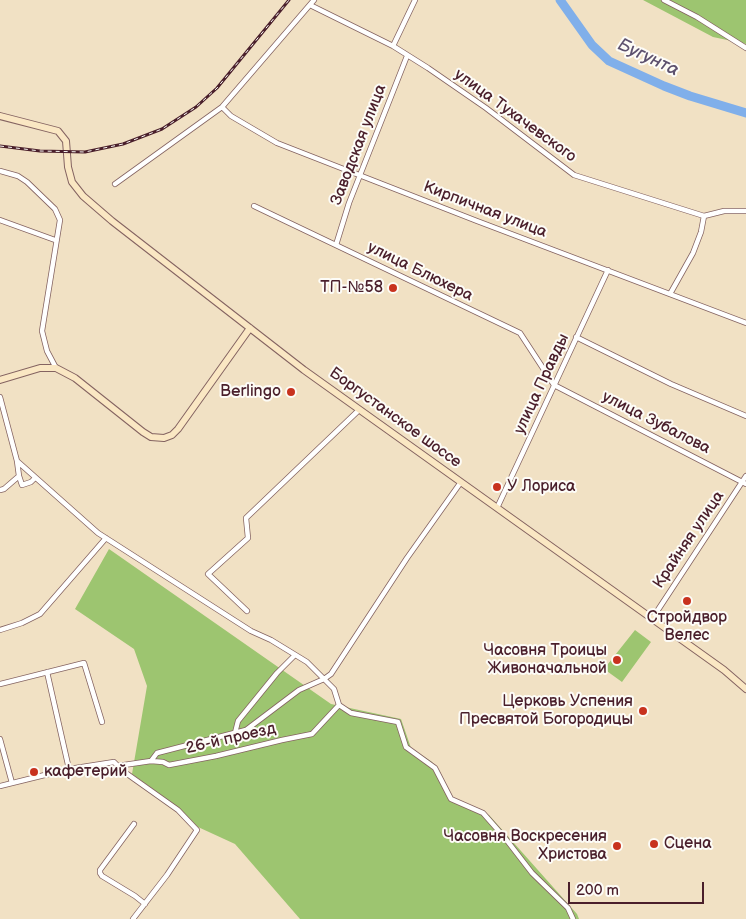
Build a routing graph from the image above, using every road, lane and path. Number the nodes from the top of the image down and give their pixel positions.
1 (314, 0) edge
2 (415, 0) edge
3 (664, 0) edge
4 (310, 5) junction
5 (393, 46) junction
6 (746, 48) edge
7 (407, 56) junction
8 (222, 107) junction
9 (0, 116) edge
10 (0, 171) edge
11 (360, 175) junction
12 (115, 184) dead end
13 (254, 206) dead end
14 (746, 211) edge
15 (704, 216) junction
16 (0, 220) edge
17 (56, 240) junction
18 (336, 245) junction
19 (608, 270) junction
20 (670, 294) junction
21 (746, 323) edge
22 (250, 328) junction
23 (576, 338) junction
24 (56, 368) junction
25 (0, 380) edge
26 (554, 385) junction
27 (0, 397) edge
28 (359, 410) junction
29 (746, 416) edge
30 (17, 461) junction
31 (19, 476) junction
32 (746, 476) edge
33 (35, 478) junction
34 (461, 482) junction
35 (744, 483) edge
36 (0, 490) edge
37 (497, 508) junction
38 (106, 538) junction
39 (247, 611) dead end
40 (652, 619) junction
41 (0, 630) edge
42 (295, 655) junction
43 (47, 672) junction
44 (324, 679) junction
45 (0, 684) edge
46 (746, 688) edge
47 (339, 705) junction
48 (102, 722) dead end
49 (235, 733) junction
50 (0, 739) edge
51 (151, 761) junction
52 (115, 764) junction
53 (69, 769) junction
54 (12, 783) junction
55 (0, 786) edge
56 (134, 824) dead end
57 (145, 904) junction
58 (133, 919) edge
59 (574, 919) edge

1 - 4 street
2 - 5 street
3 - 6 street
4 - 5 street, улица Тухачевского
4 - 8 street
5 - 7 street, улица Тухачевского
7 - 11 street, Заводская улица
7 - 15 street, улица Тухачевского
8 - 11 street, Кирпичная улица
8 - 12 street
9 - 22 street, Боргустанское шоссе
10 - 17 street
11 - 18 street, Заводская улица
11 - 19 street, Кирпичная улица
13 - 18 street, улица Блюхера
14 - 15 street, улица Тухачевского
15 - 20 street
16 - 17 street
17 - 24 street
18 - 26 street, улица Блюхера
19 - 20 street, Кирпичная улица
19 - 23 street, улица Правды
20 - 21 street, Кирпичная улица
22 - 24 street
22 - 28 street, Боргустанское шоссе
23 - 26 street, улица Правды
23 - 29 street
24 - 25 street
26 - 35 street, улица Зубалова
26 - 37 street, улица Правды
27 - 30 street
28 - 34 street, Боргустанское шоссе
28 - 39 street
30 - 31 street
30 - 33 street
31 - 33 street
31 - 36 street
32 - 35 street, Крайняя улица
33 - 38 street
34 - 37 street, Боргустанское шоссе
34 - 44 street
35 - 40 street, Крайняя улица
37 - 40 street, Боргустанское шоссе
38 - 41 street
38 - 42 street
40 - 46 street, Боргустанское шоссе
42 - 44 street
42 - 49 street
43 - 45 street
43 - 48 street
43 - 53 street
44 - 47 street
44 - 49 street
47 - 51 street, 26-й проезд
47 - 59 street
49 - 51 street
50 - 54 street
51 - 52 street, 26-й проезд
52 - 53 street, 26-й проезд
52 - 57 street
53 - 54 street, 26-й проезд
54 - 55 street, 26-й проезд
56 - 57 street
57 - 58 street

